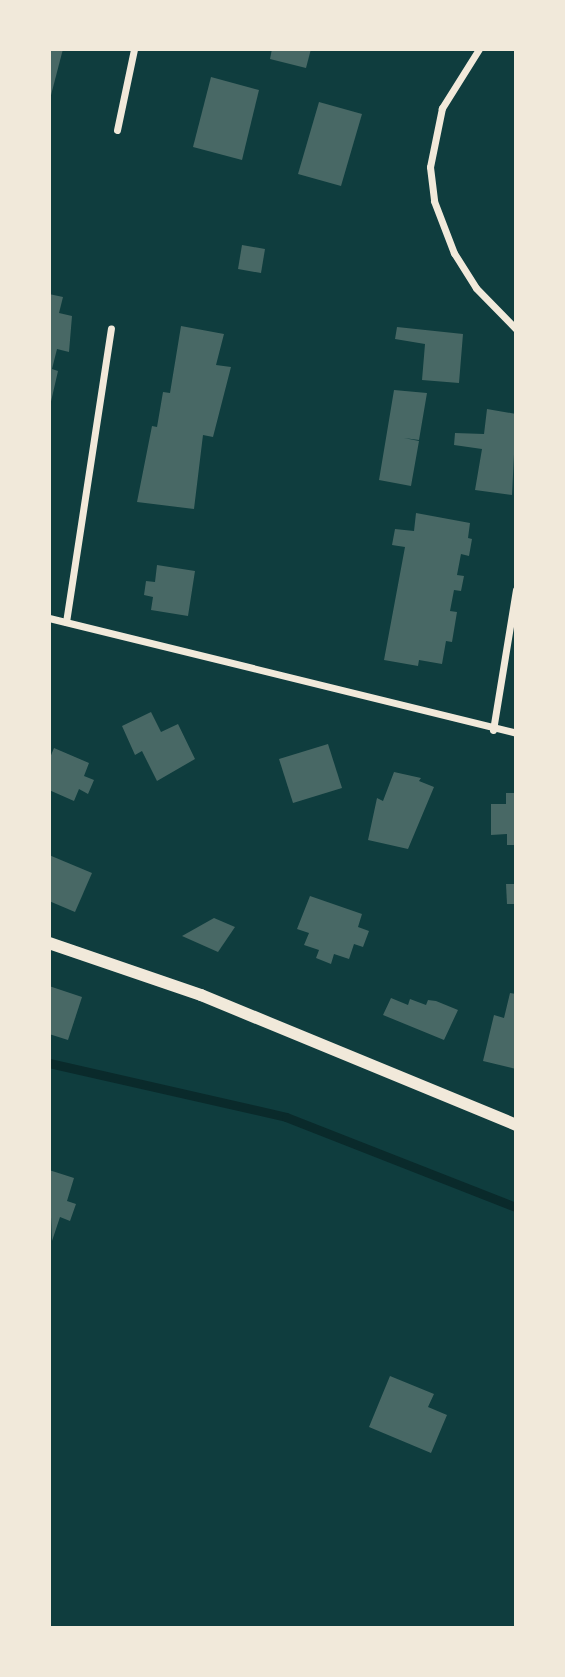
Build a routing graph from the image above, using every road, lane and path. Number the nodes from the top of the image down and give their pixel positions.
1 (134, 49) edge
2 (479, 49) edge
3 (117, 130) dead end
4 (111, 328) dead end
5 (516, 330) edge
6 (516, 590) edge
7 (49, 618) edge
8 (66, 622) junction
9 (494, 730) junction
10 (516, 733) edge
11 (49, 943) edge
12 (516, 1125) edge

1 - 3 street
2 - 5 street
4 - 8 street
6 - 9 street
7 - 8 street
8 - 9 street
9 - 10 street
11 - 12 street

